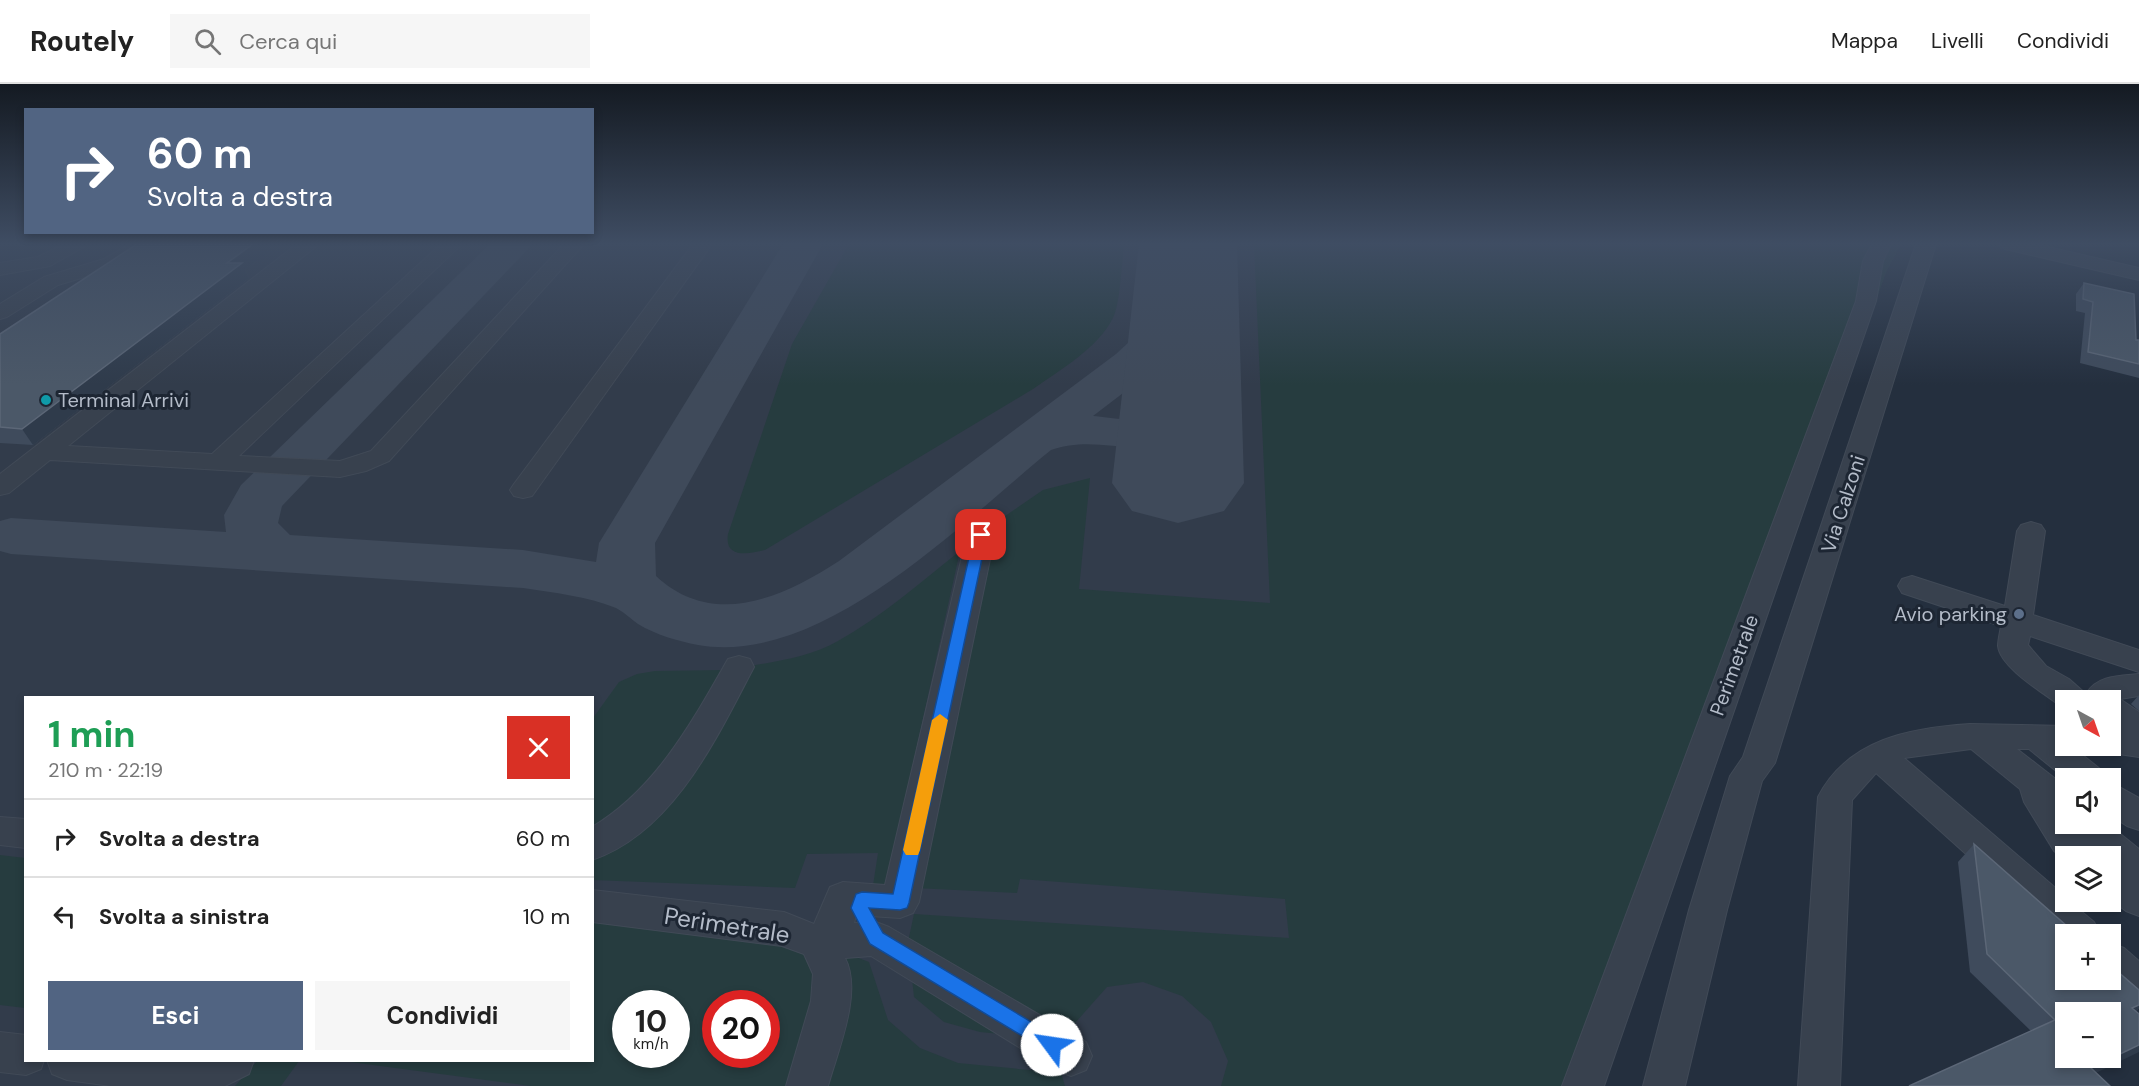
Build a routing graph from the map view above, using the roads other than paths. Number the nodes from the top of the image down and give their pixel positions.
1 (26, 291) edge
2 (35, 291) edge
3 (77, 291) edge
4 (251, 291) edge
5 (403, 291) edge
6 (532, 291) edge
7 (670, 291) edge
8 (1868, 291) edge
9 (1911, 291) edge
10 (65, 299) edge
11 (0, 307) edge
12 (0, 313) edge
13 (46, 452) junction
14 (218, 462) junction
15 (0, 487) edge
16 (523, 490) dead end
17 (2031, 531) dead end
18 (981, 535) dead end
19 (1912, 586) dead end
20 (2015, 634) junction
21 (2139, 661) edge
22 (739, 667) dead end
23 (2139, 685) edge
24 (2062, 690) edge
25 (2109, 690) edge
26 (2121, 716) edge
27 (2139, 728) edge
28 (1979, 737) junction
29 (2055, 737) edge
30 (2121, 743) edge
31 (2139, 744) edge
32 (1878, 755) junction
33 (2071, 756) edge
34 (2080, 768) edge
35 (2021, 771) junction
36 (2055, 798) edge
37 (2121, 804) edge
38 (2139, 816) edge
39 (0, 831) edge
40 (24, 834) edge
41 (2096, 834) edge
42 (594, 844) edge
43 (2073, 846) edge
44 (2139, 871) edge
45 (2121, 886) edge
46 (862, 899) junction
47 (2139, 900) edge
48 (594, 906) edge
49 (2070, 924) edge
50 (876, 939) junction
51 (817, 942) junction
52 (2121, 970) edge
53 (2139, 986) edge
54 (0, 1052) edge
55 (24, 1055) edge
56 (1071, 1056) dead end
57 (82, 1062) edge
58 (230, 1062) edge
59 (807, 1086) edge
60 (1583, 1086) edge
61 (1664, 1086) edge
62 (1819, 1086) edge

1 - 11 street
2 - 12 street
3 - 10 street
4 - 13 street
5 - 14 street
6 - 14 street
7 - 16 street
8 - 60 street, Perimetrale
9 - 61 street, Via Calzoni
13 - 14 street
13 - 15 street
17 - 20 street
18 - 46 street
19 - 20 street
20 - 21 street
20 - 24 street
22 - 42 street
23 - 25 street
26 - 27 street
28 - 29 street
28 - 32 street
28 - 35 street
30 - 31 street
32 - 49 street
32 - 62 street
33 - 34 street
35 - 36 street
35 - 43 street
37 - 38 street
39 - 40 street
41 - 44 street
45 - 47 street
46 - 50 street
46 - 51 street
48 - 51 street, Perimetrale
50 - 51 street
50 - 56 street
51 - 59 street, Perimetrale
52 - 53 street
54 - 55 street
57 - 58 street

